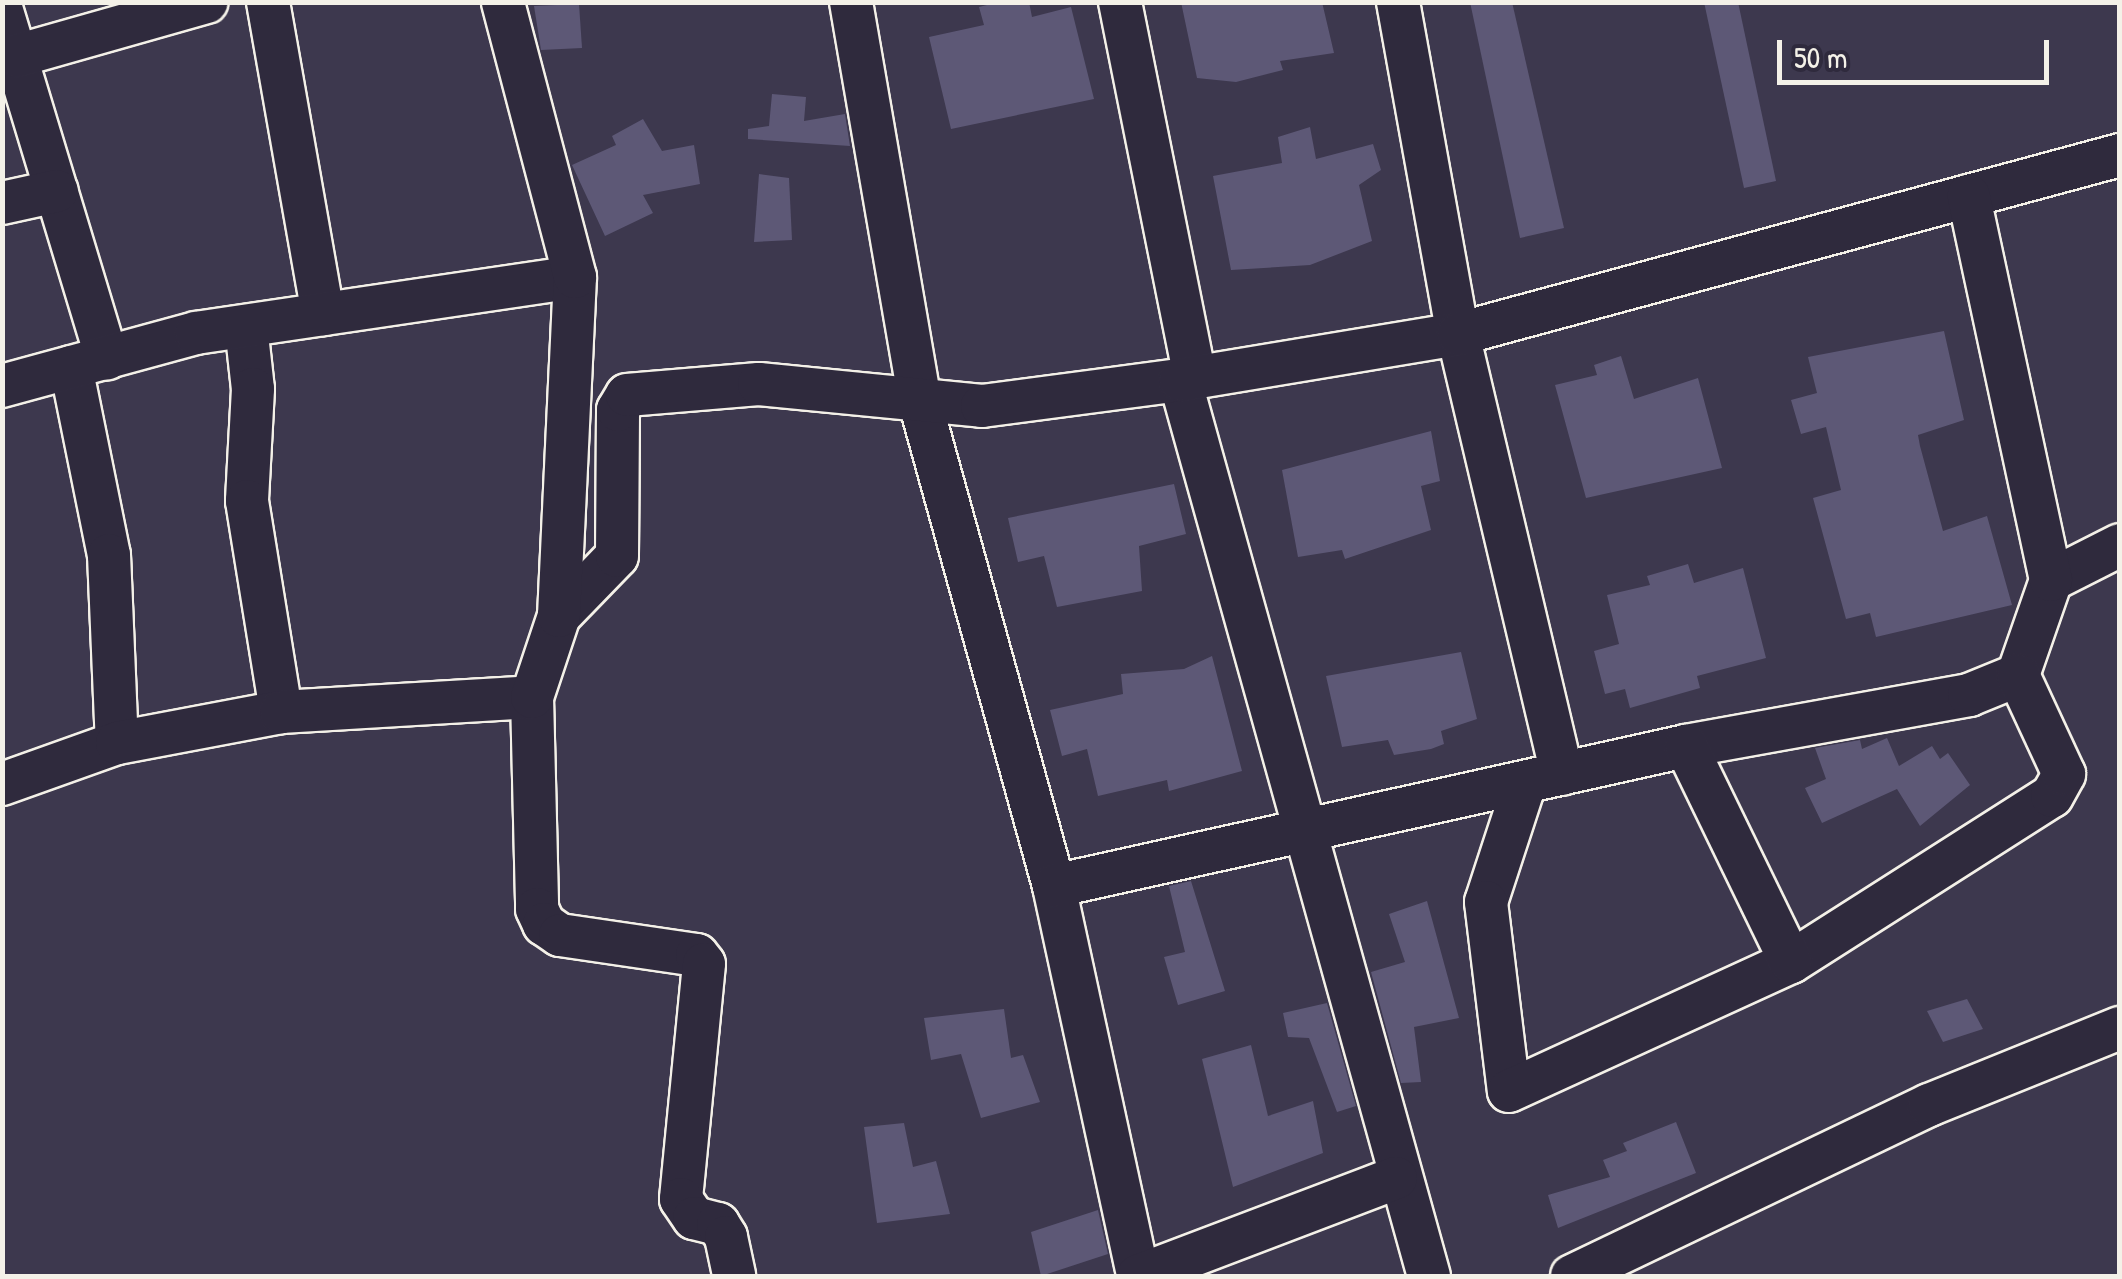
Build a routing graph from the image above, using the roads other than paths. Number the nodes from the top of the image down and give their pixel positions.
1 (268, 2) edge
2 (503, 2) edge
3 (851, 2) edge
4 (1120, 2) edge
5 (1398, 2) edge
6 (206, 3) edge
7 (2, 10) edge
8 (16, 56) junction
9 (2120, 155) edge
10 (57, 191) junction
11 (1969, 196) junction
12 (2, 203) edge
13 (575, 277) junction
14 (322, 314) junction
15 (246, 326) junction
16 (1458, 334) junction
17 (89, 362) junction
18 (1188, 378) junction
19 (2, 386) edge
20 (920, 402) junction
21 (2120, 545) edge
22 (2050, 580) junction
23 (559, 616) junction
24 (2018, 675) junction
25 (532, 696) junction
26 (281, 712) junction
27 (117, 743) junction
28 (1686, 746) junction
29 (1543, 780) junction
30 (2, 784) edge
31 (1310, 828) junction
32 (1054, 886) junction
33 (1791, 962) junction
34 (2120, 1028) edge
35 (1396, 1178) junction
36 (734, 1276) edge
37 (1138, 1276) edge
38 (1429, 1276) edge
39 (1572, 1276) edge

1 - 14 street
2 - 13 street
3 - 20 street
4 - 18 street
5 - 16 street
6 - 8 street
7 - 8 street
8 - 10 street
9 - 11 street
10 - 12 street
10 - 17 street
11 - 16 street
11 - 22 street
13 - 14 street
13 - 23 street
14 - 15 street
15 - 17 street
15 - 26 street
16 - 18 street
16 - 29 street
17 - 19 street
17 - 27 street
18 - 20 street
18 - 31 street
20 - 23 street
20 - 32 street
21 - 22 street
22 - 24 street
23 - 25 street
24 - 28 street
24 - 33 street
25 - 26 street
25 - 36 street
26 - 27 street
27 - 30 street
28 - 29 street
28 - 33 street
29 - 31 street
29 - 33 street
31 - 32 street
31 - 35 street
32 - 37 street
34 - 39 street
35 - 37 street
35 - 38 street

